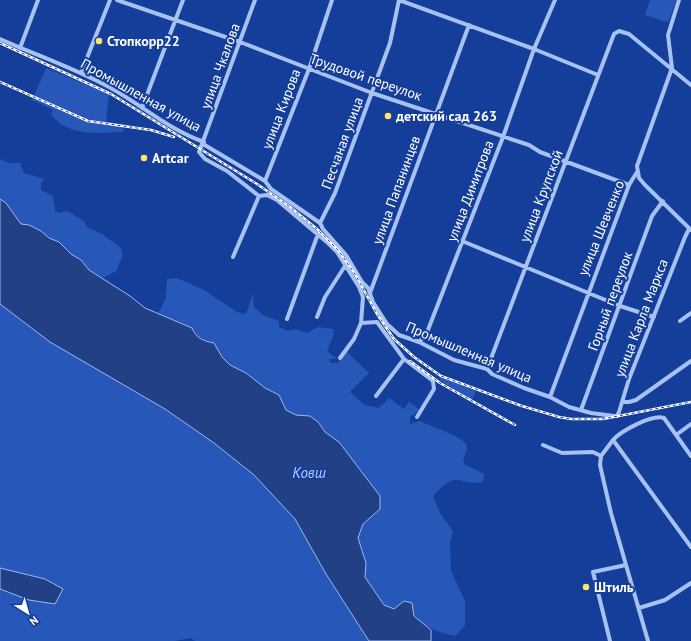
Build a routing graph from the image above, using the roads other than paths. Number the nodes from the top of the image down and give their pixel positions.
1 (38, 0) edge
2 (110, 0) edge
3 (118, 0) edge
4 (183, 0) edge
5 (255, 0) edge
6 (332, 0) edge
7 (399, 0) edge
8 (555, 0) edge
9 (679, 0) edge
10 (175, 20) junction
11 (469, 25) junction
12 (0, 39) edge
13 (240, 42) junction
14 (20, 48) junction
15 (534, 49) junction
16 (672, 68) junction
17 (309, 69) junction
18 (81, 73) junction
19 (598, 75) junction
20 (691, 85) edge
21 (372, 93) junction
22 (142, 108) junction
23 (436, 113) junction
24 (503, 137) junction
25 (204, 143) junction
26 (566, 161) junction
27 (637, 172) junction
28 (265, 181) junction
29 (629, 185) junction
30 (259, 196) junction
31 (663, 202) junction
32 (320, 223) junction
33 (690, 230) edge
34 (318, 234) junction
35 (462, 241) junction
36 (233, 257) dead end
37 (345, 266) junction
38 (524, 267) junction
39 (588, 292) junction
40 (370, 294) junction
41 (620, 306) junction
42 (691, 313) edge
43 (317, 317) dead end
44 (654, 317) junction
45 (287, 319) dead end
46 (680, 321) dead end
47 (361, 323) junction
48 (418, 342) junction
49 (340, 358) dead end
50 (404, 359) junction
51 (691, 361) edge
52 (487, 369) junction
53 (376, 396) dead end
54 (550, 397) junction
55 (622, 402) junction
56 (581, 410) junction
57 (617, 416) joint
58 (417, 417) dead end
59 (691, 424) edge
60 (676, 435) junction
61 (613, 440) junction
62 (543, 445) dead end
63 (601, 456) junction
64 (691, 456) edge
65 (691, 547) edge
66 (626, 565) junction
67 (691, 583) edge
68 (639, 608) junction
69 (610, 641) edge
70 (648, 641) edge

1 - 14 street
2 - 18 street
3 - 10 street, Трудовой переулок
4 - 10 street
5 - 13 street, улица Чкалова
6 - 17 street, улица Кирова
7 - 11 street
7 - 21 street, Песчаная улица
8 - 15 street, улица Димитрова
9 - 16 street
10 - 13 street, Трудовой переулок
10 - 22 street
11 - 15 street
11 - 23 street, улица Папанинцев
12 - 14 street, Промышленная улица
13 - 17 street, Трудовой переулок
13 - 25 street, улица Чкалова
14 - 18 street, Промышленная улица
15 - 19 street
15 - 24 street, улица Димитрова
16 - 19 street, улица Крупской
16 - 20 street
16 - 27 street, улица Шевченко
17 - 21 street, Трудовой переулок
17 - 28 street, улица Кирова
18 - 22 street, Промышленная улица
19 - 26 street, улица Крупской
21 - 23 street, Трудовой переулок
21 - 32 street, Песчаная улица
22 - 25 street, Промышленная улица
23 - 24 street, Трудовой переулок
23 - 40 street, улица Папанинцев
24 - 26 street, Трудовой переулок
24 - 35 street, улица Димитрова
25 - 28 street, Промышленная улица
25 - 30 street, улица Чкалова
26 - 29 street, Трудовой переулок
26 - 38 street, улица Крупской
27 - 29 street, улица Шевченко
27 - 31 street
28 - 32 street, Промышленная улица
29 - 39 street, улица Шевченко
30 - 34 street
30 - 36 street
31 - 33 street
31 - 41 street, Горный переулок
32 - 40 street, Промышленная улица
33 - 44 street, улица Карла Маркса
34 - 37 street
34 - 45 street
35 - 38 street
35 - 48 street, улица Димитрова
37 - 43 street
37 - 47 street
38 - 39 street
38 - 52 street, улица Крупской
39 - 41 street
39 - 54 street, улица Шевченко
40 - 48 street, Промышленная улица
41 - 44 street
41 - 56 street, Горный переулок
42 - 46 street
44 - 55 street, улица Карла Маркса
47 - 49 street
47 - 50 street, Промышленная улица
48 - 52 street, Промышленная улица
50 - 53 street
50 - 58 street, Промышленная улица
51 - 55 street
52 - 54 street, Промышленная улица
54 - 56 street, Промышленная улица
55 - 57 street, улица Карла Маркса
56 - 57 street, Промышленная улица
59 - 60 street
60 - 61 street
60 - 64 street
61 - 63 street
61 - 65 street
62 - 63 street
63 - 66 street
66 - 68 street
66 - 69 street
67 - 68 street
68 - 70 street

